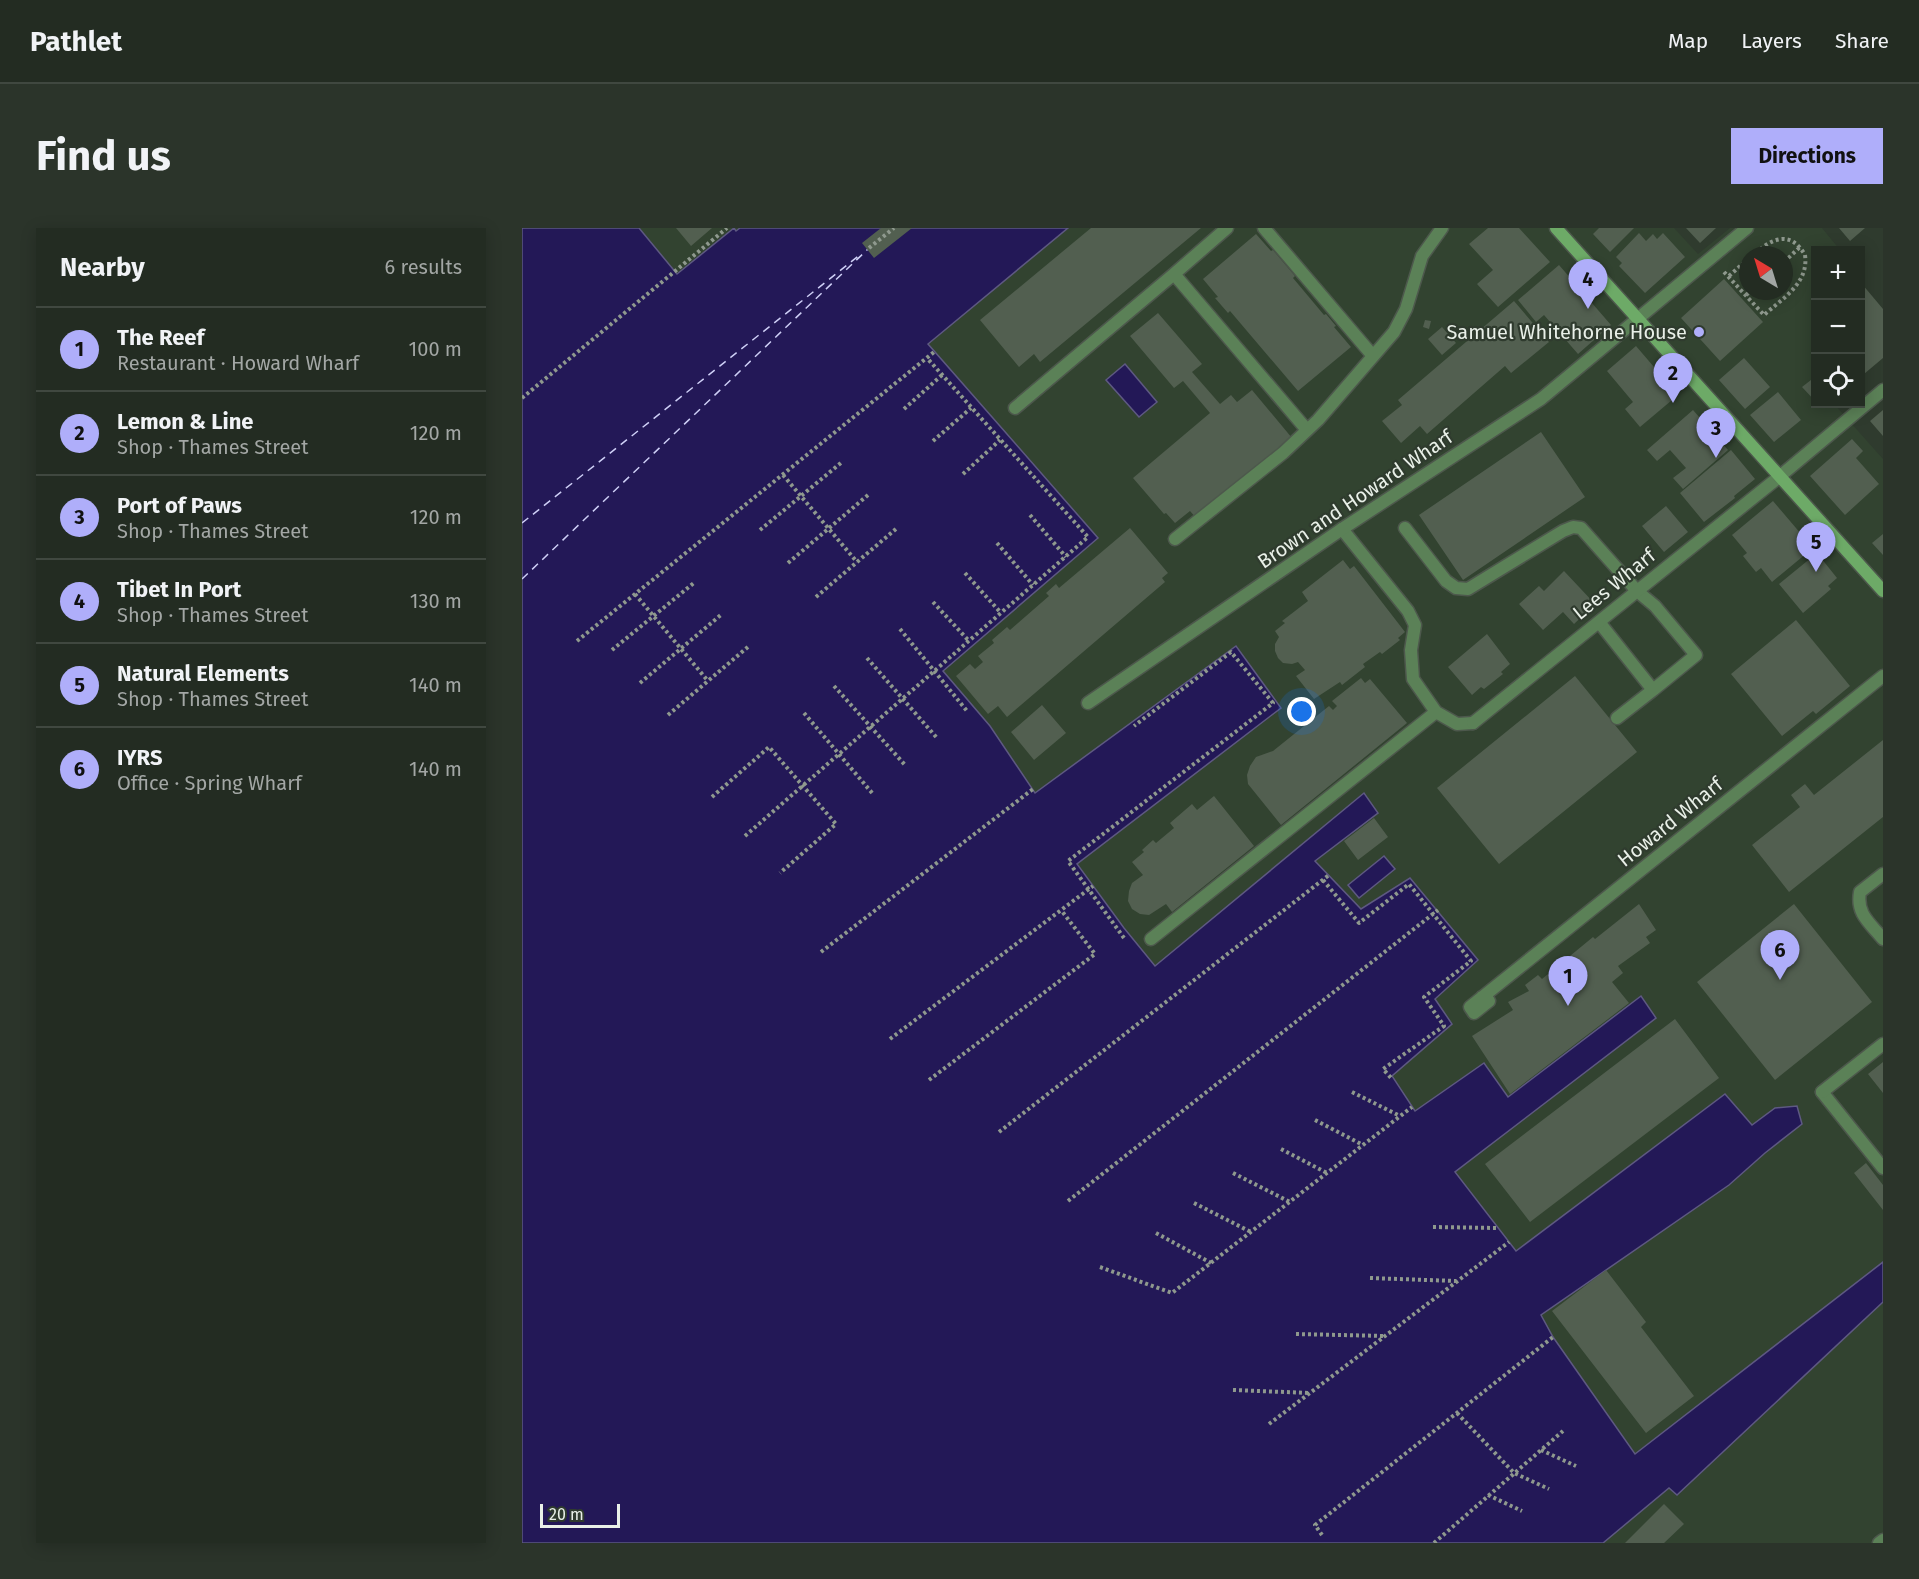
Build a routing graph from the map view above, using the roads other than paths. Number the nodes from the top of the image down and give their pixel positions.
1 (1227, 228) edge
2 (1264, 228) edge
3 (1442, 228) edge
4 (1556, 228) edge
5 (1747, 228) edge
6 (1174, 274) junction
7 (1638, 320) junction
8 (1373, 356) junction
9 (1883, 390) edge
10 (1015, 408) dead end
11 (1307, 430) junction
12 (1779, 477) junction
13 (1405, 528) dead end
14 (1342, 529) junction
15 (1175, 539) dead end
16 (1637, 591) junction
17 (1883, 591) edge
18 (1599, 622) junction
19 (1883, 676) edge
20 (1653, 690) junction
21 (1088, 703) dead end
22 (1436, 712) junction
23 (1617, 718) dead end
24 (1883, 874) edge
25 (1151, 939) dead end
26 (1883, 939) edge
27 (1482, 997) dead end
28 (1883, 1044) edge
29 (1883, 1168) edge
30 (1883, 1540) edge
31 (1879, 1543) edge

1 - 6 street
2 - 8 street
3 - 8 street
4 - 7 main road
5 - 7 street, Brown and Howard Wharf
6 - 10 street
6 - 11 street
7 - 12 main road
7 - 14 street, Brown and Howard Wharf
8 - 11 street
9 - 12 street, Lees Wharf
11 - 15 street
12 - 16 street, Lees Wharf
12 - 17 main road
13 - 16 street
14 - 21 street, Brown and Howard Wharf
14 - 22 street
16 - 18 street, Lees Wharf
16 - 20 street
18 - 20 street
18 - 22 street, Lees Wharf
19 - 27 street, Howard Wharf
20 - 23 street
22 - 25 street
24 - 26 street
28 - 29 street
30 - 31 street

